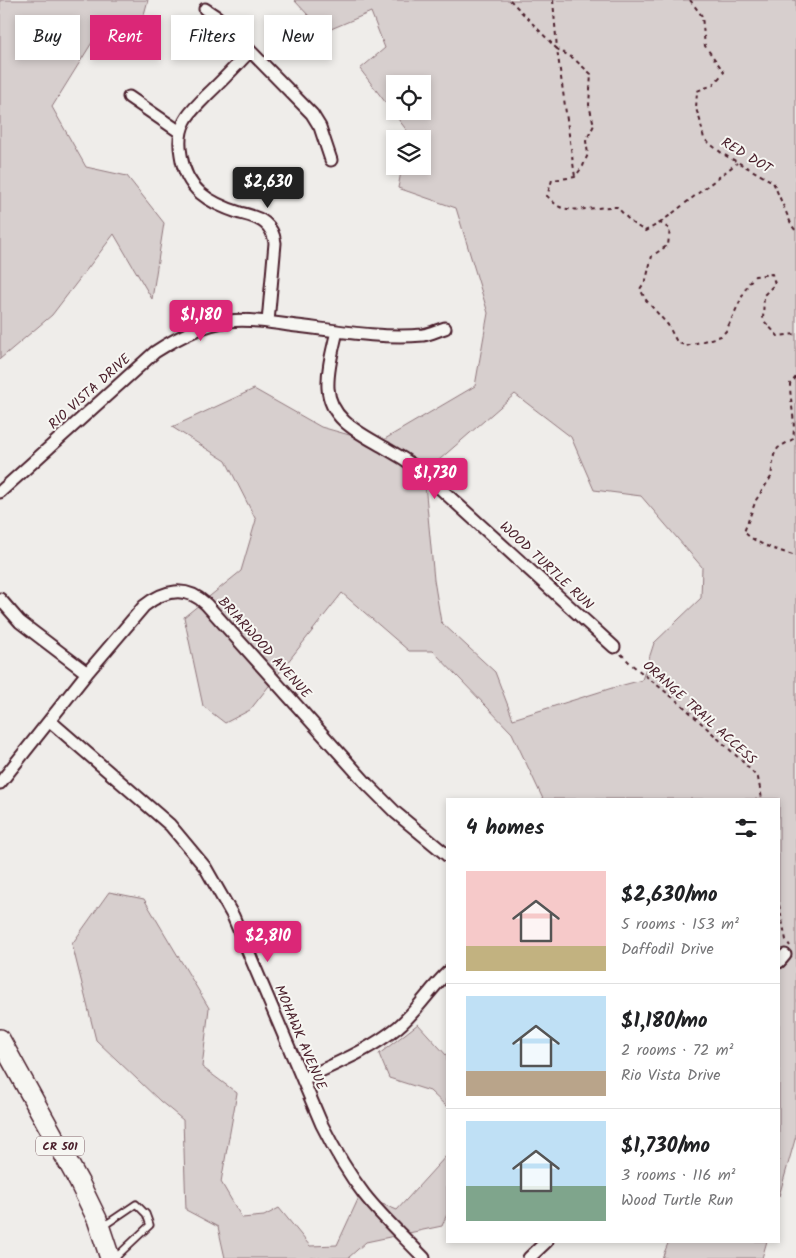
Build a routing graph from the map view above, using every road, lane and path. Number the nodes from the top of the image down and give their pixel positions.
1 (510, 0) edge
2 (553, 0) edge
3 (690, 0) edge
4 (205, 9) dead end
5 (214, 15) edge
6 (557, 49) junction
7 (254, 55) edge
8 (241, 60) edge
9 (129, 97) dead end
10 (180, 132) junction
11 (331, 160) dead end
12 (738, 162) junction
13 (575, 177) junction
14 (660, 223) junction
15 (796, 231) edge
16 (268, 322) junction
17 (445, 328) dead end
18 (337, 331) junction
19 (796, 334) edge
20 (796, 377) edge
21 (0, 492) edge
22 (796, 556) edge
23 (0, 599) edge
24 (614, 647) joint
25 (87, 673) junction
26 (50, 720) junction
27 (0, 782) edge
28 (762, 798) edge
29 (446, 854) edge
30 (780, 910) edge
31 (785, 955) edge
32 (446, 974) edge
33 (0, 1039) edge
34 (303, 1079) junction
35 (100, 1228) junction
36 (545, 1243) edge
37 (531, 1257) edge
38 (110, 1258) edge
39 (115, 1258) edge
40 (424, 1258) edge

1 - 6 path
2 - 6 path
3 - 12 path, RED DOT
4 - 5 street
6 - 13 path
6 - 13 path
7 - 11 street
8 - 10 street
9 - 10 street
10 - 16 street
12 - 14 path
12 - 15 path, RED DOT
13 - 14 path
14 - 19 path
16 - 18 street, RIO VISTA DRIVE
16 - 21 street, RIO VISTA DRIVE
17 - 18 street, RIO VISTA DRIVE
18 - 24 street, WOOD TURTLE RUN
20 - 22 path
23 - 25 street
24 - 28 path, ORANGE TRAIL ACCESS
25 - 26 street, BRIARWOOD AVENUE
25 - 29 street, BRIARWOOD AVENUE
26 - 27 street, BRIARWOOD AVENUE
26 - 34 street, MOHAWK AVENUE
30 - 31 path
32 - 34 street
33 - 35 main road, CR 501
34 - 40 street, MOHAWK AVENUE
35 - 38 main road, CR 501
35 - 39 lane
36 - 37 street

